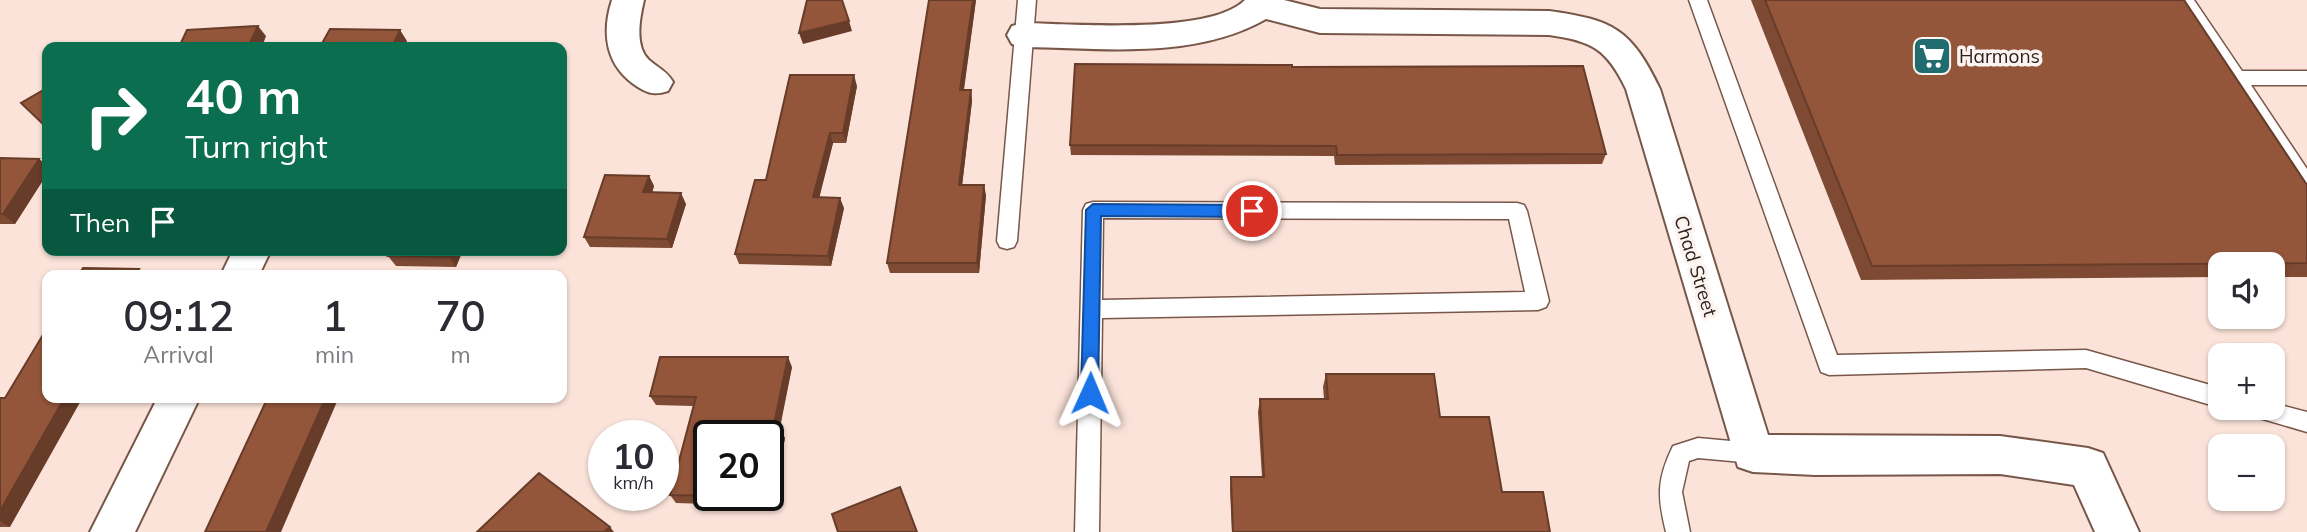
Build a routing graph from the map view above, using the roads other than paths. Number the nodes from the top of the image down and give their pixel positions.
1 (628, 0) edge
2 (1027, 0) edge
3 (1698, 0) edge
4 (2185, 0) edge
5 (1263, 2) edge
6 (1024, 35) junction
7 (2236, 78) junction
8 (2307, 78) edge
9 (656, 82) dead end
10 (2307, 185) edge
11 (1007, 242) dead end
12 (1091, 309) junction
13 (2208, 394) edge
14 (176, 403) edge
15 (2285, 416) edge
16 (2307, 422) edge
17 (1753, 453) junction
18 (112, 532) edge
19 (1087, 532) edge
20 (1678, 532) edge
21 (2117, 532) edge

1 - 9 street
2 - 6 lane
3 - 13 lane
4 - 7 lane
5 - 6 street
5 - 17 street, Chad Street
6 - 11 lane
7 - 8 lane
7 - 10 lane
12 - 12 lane
12 - 19 lane
14 - 18 street
15 - 16 lane
17 - 20 lane
17 - 21 street

